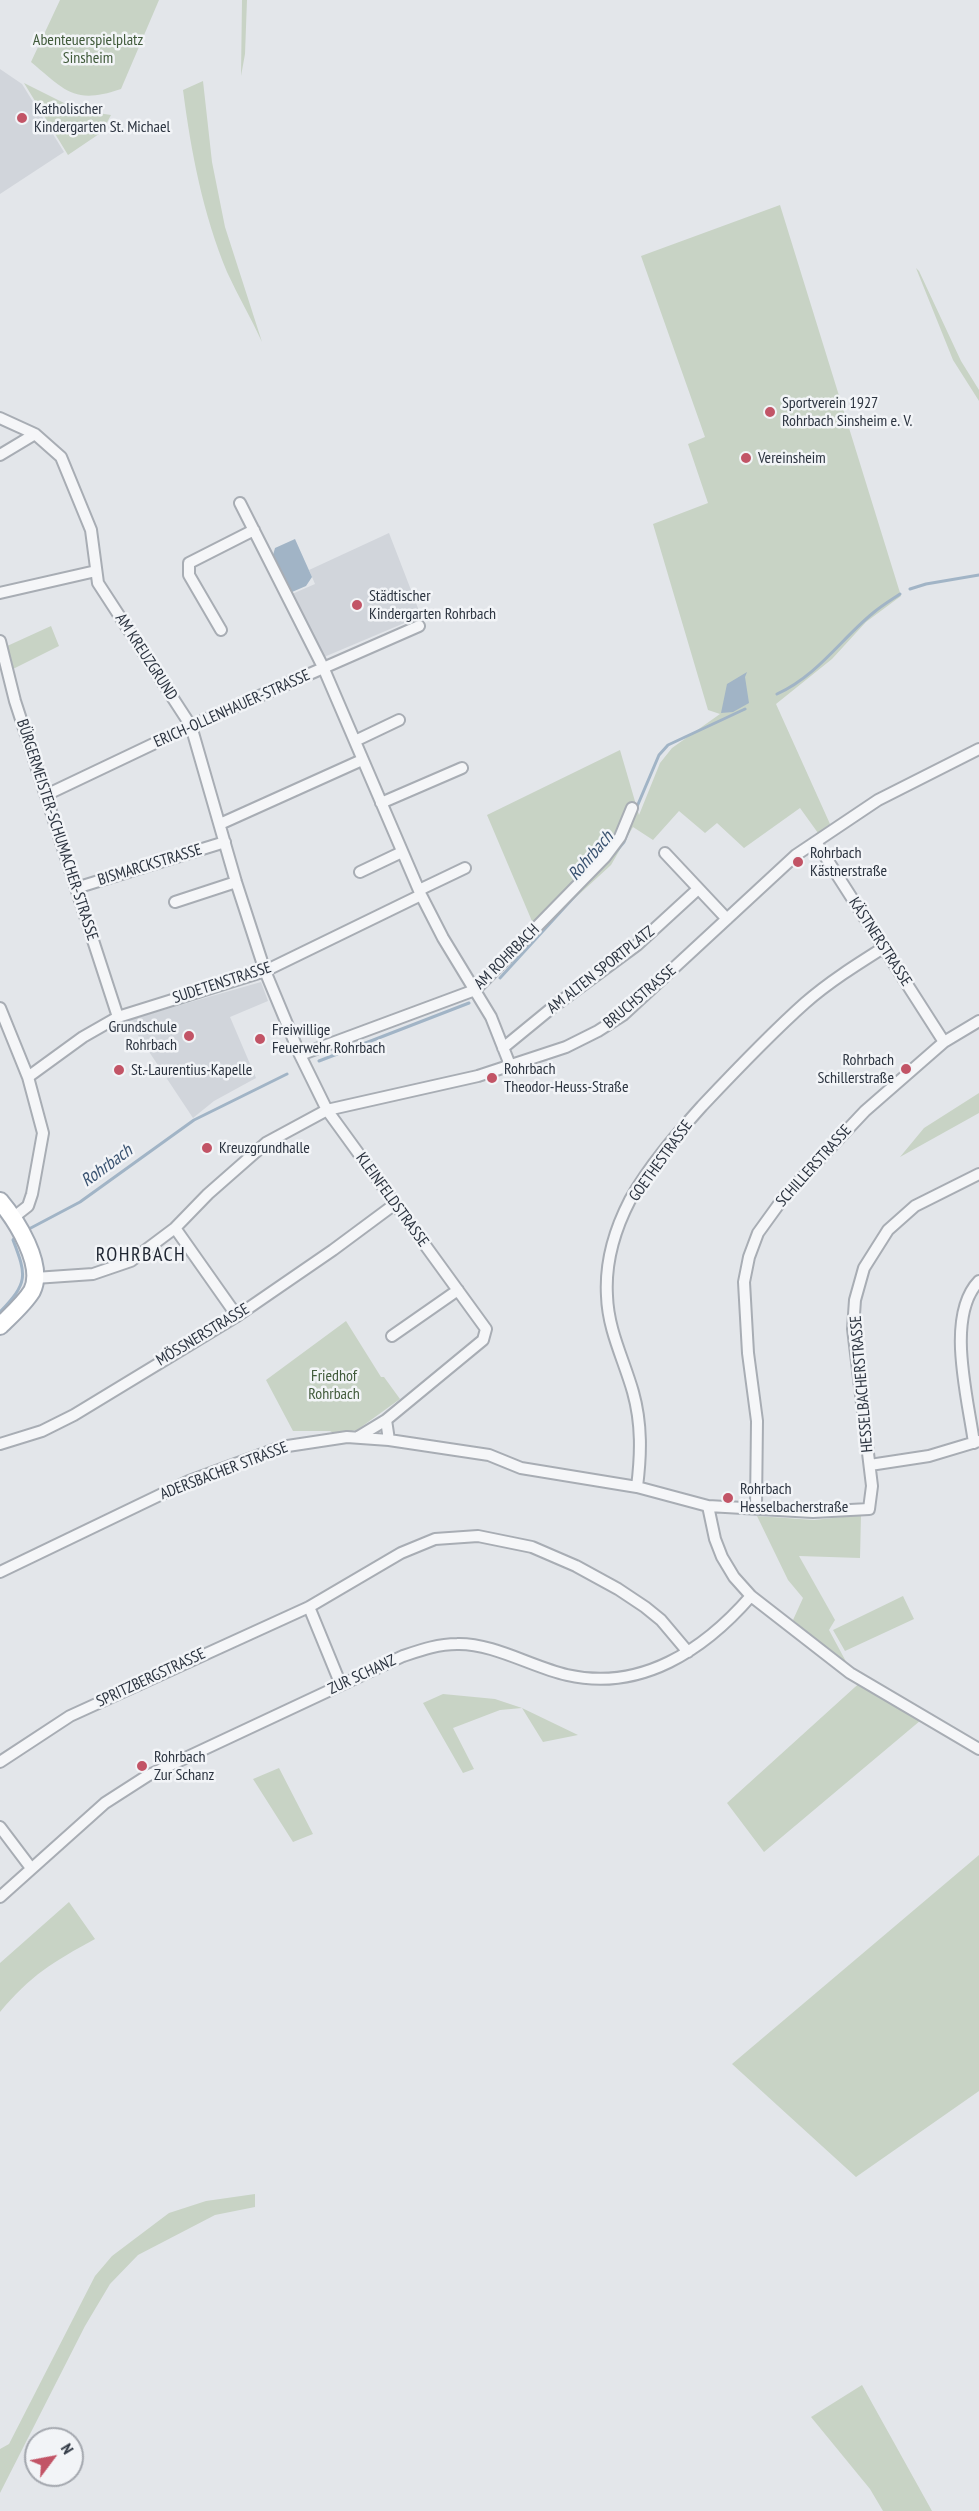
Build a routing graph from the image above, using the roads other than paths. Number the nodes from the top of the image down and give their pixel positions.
1 (0, 418) edge
2 (35, 434) junction
3 (0, 455) edge
4 (240, 503) dead end
5 (254, 530) junction
6 (96, 571) junction
7 (0, 593) edge
8 (419, 626) dead end
9 (221, 630) dead end
10 (0, 641) edge
11 (323, 667) junction
12 (399, 720) dead end
13 (191, 726) junction
14 (355, 741) junction
15 (979, 749) edge
16 (362, 760) junction
17 (462, 768) dead end
18 (46, 795) junction
19 (381, 803) junction
20 (632, 808) dead end
21 (220, 824) junction
22 (225, 842) junction
23 (816, 842) junction
24 (402, 852) junction
25 (665, 853) dead end
26 (465, 868) dead end
27 (360, 872) dead end
28 (236, 882) junction
29 (76, 888) junction
30 (698, 889) junction
31 (420, 893) junction
32 (175, 902) dead end
33 (727, 919) junction
34 (883, 948) junction
35 (265, 971) junction
36 (475, 990) junction
37 (0, 1008) edge
38 (118, 1017) junction
39 (979, 1021) edge
40 (944, 1042) junction
41 (503, 1048) junction
42 (300, 1056) junction
43 (510, 1065) junction
44 (28, 1077) junction
45 (327, 1110) junction
46 (979, 1173) edge
47 (0, 1201) edge
48 (395, 1204) junction
49 (20, 1228) junction
50 (175, 1228) junction
51 (35, 1278) junction
52 (979, 1281) edge
53 (458, 1290) junction
54 (237, 1316) junction
55 (0, 1326) edge
56 (392, 1336) dead end
57 (386, 1420) junction
58 (358, 1437) junction
59 (388, 1440) junction
60 (976, 1442) edge
61 (0, 1444) edge
62 (870, 1466) junction
63 (638, 1487) junction
64 (708, 1506) junction
65 (756, 1507) junction
66 (869, 1509) joint
67 (0, 1572) edge
68 (751, 1596) junction
69 (309, 1607) junction
70 (688, 1652) junction
71 (341, 1685) junction
72 (979, 1749) edge
73 (0, 1762) edge
74 (0, 1827) edge
75 (31, 1868) junction
76 (0, 1897) edge

1 - 2 street, AM KREUZGRUND
2 - 3 street
2 - 6 street, AM KREUZGRUND
4 - 5 street
5 - 9 street
5 - 11 street
6 - 7 street
6 - 13 street, AM KREUZGRUND
8 - 11 street, ERICH-OLLENHAUER-STRASSE
10 - 18 street, BÜRGERMEISTER-SCHUMACHER-STRASSE
11 - 13 street, ERICH-OLLENHAUER-STRASSE
11 - 14 street
12 - 14 street
13 - 18 street, ERICH-OLLENHAUER-STRASSE
13 - 21 street, AM KREUZGRUND
14 - 16 street
15 - 23 street, BRUCHSTRASSE
16 - 19 street
16 - 21 street
17 - 19 street
18 - 29 street, BÜRGERMEISTER-SCHUMACHER-STRASSE
19 - 24 street
20 - 36 street, AM ROHRBACH
21 - 22 street, AM KREUZGRUND
22 - 28 street, AM KREUZGRUND
22 - 29 street, BISMARCKSTRASSE
23 - 33 street, BRUCHSTRASSE
23 - 34 street, KÄSTNERSTRASSE
24 - 27 street
24 - 31 street
25 - 30 street
26 - 31 street, SUDETENSTRASSE
28 - 32 street
28 - 35 street, AM KREUZGRUND
29 - 38 street, BÜRGERMEISTER-SCHUMACHER-STRASSE
30 - 33 street
30 - 41 street, AM ALTEN SPORTPLATZ
31 - 35 street, SUDETENSTRASSE
31 - 36 street
33 - 43 street, BRUCHSTRASSE
34 - 40 street, KÄSTNERSTRASSE
34 - 63 street, GOETHESTRASSE
35 - 38 street, SUDETENSTRASSE
35 - 42 street, AM KREUZGRUND
36 - 41 street
36 - 42 street, AM ROHRBACH
37 - 44 street
38 - 44 street, SUDETENSTRASSE
39 - 40 street, SCHILLERSTRASSE
40 - 65 street, SCHILLERSTRASSE
41 - 43 street
42 - 45 street, AM KREUZGRUND
43 - 45 street, BRUCHSTRASSE
44 - 49 street
45 - 48 street, KLEINFELDSTRASSE
45 - 50 street, BRUCHSTRASSE
46 - 62 street, HESSELBACHERSTRASSE
47 - 49 main road
48 - 53 street, KLEINFELDSTRASSE
48 - 54 street, MÖSSNERSTRASSE
49 - 51 main road
50 - 51 street, BRUCHSTRASSE
50 - 54 street
51 - 55 main road
52 - 60 street
53 - 56 street
53 - 57 street, KLEINFELDSTRASSE
54 - 61 street, MÖSSNERSTRASSE
57 - 58 street, KLEINFELDSTRASSE
57 - 59 street
58 - 59 street, ADERSBACHER STRASSE
58 - 67 street, ADERSBACHER STRASSE
59 - 63 street, ADERSBACHER STRASSE
60 - 62 street
62 - 66 street, HESSELBACHERSTRASSE
63 - 64 street, ADERSBACHER STRASSE
64 - 65 street, ADERSBACHER STRASSE
64 - 68 street
65 - 66 street, ADERSBACHER STRASSE
68 - 70 street, ZUR SCHANZ
68 - 72 street
69 - 70 street, SPRITZBERGSTRASSE
69 - 71 street
69 - 73 street, SPRITZBERGSTRASSE
70 - 71 street, ZUR SCHANZ
71 - 75 street, ZUR SCHANZ
74 - 75 street
75 - 76 street, ZUR SCHANZ

